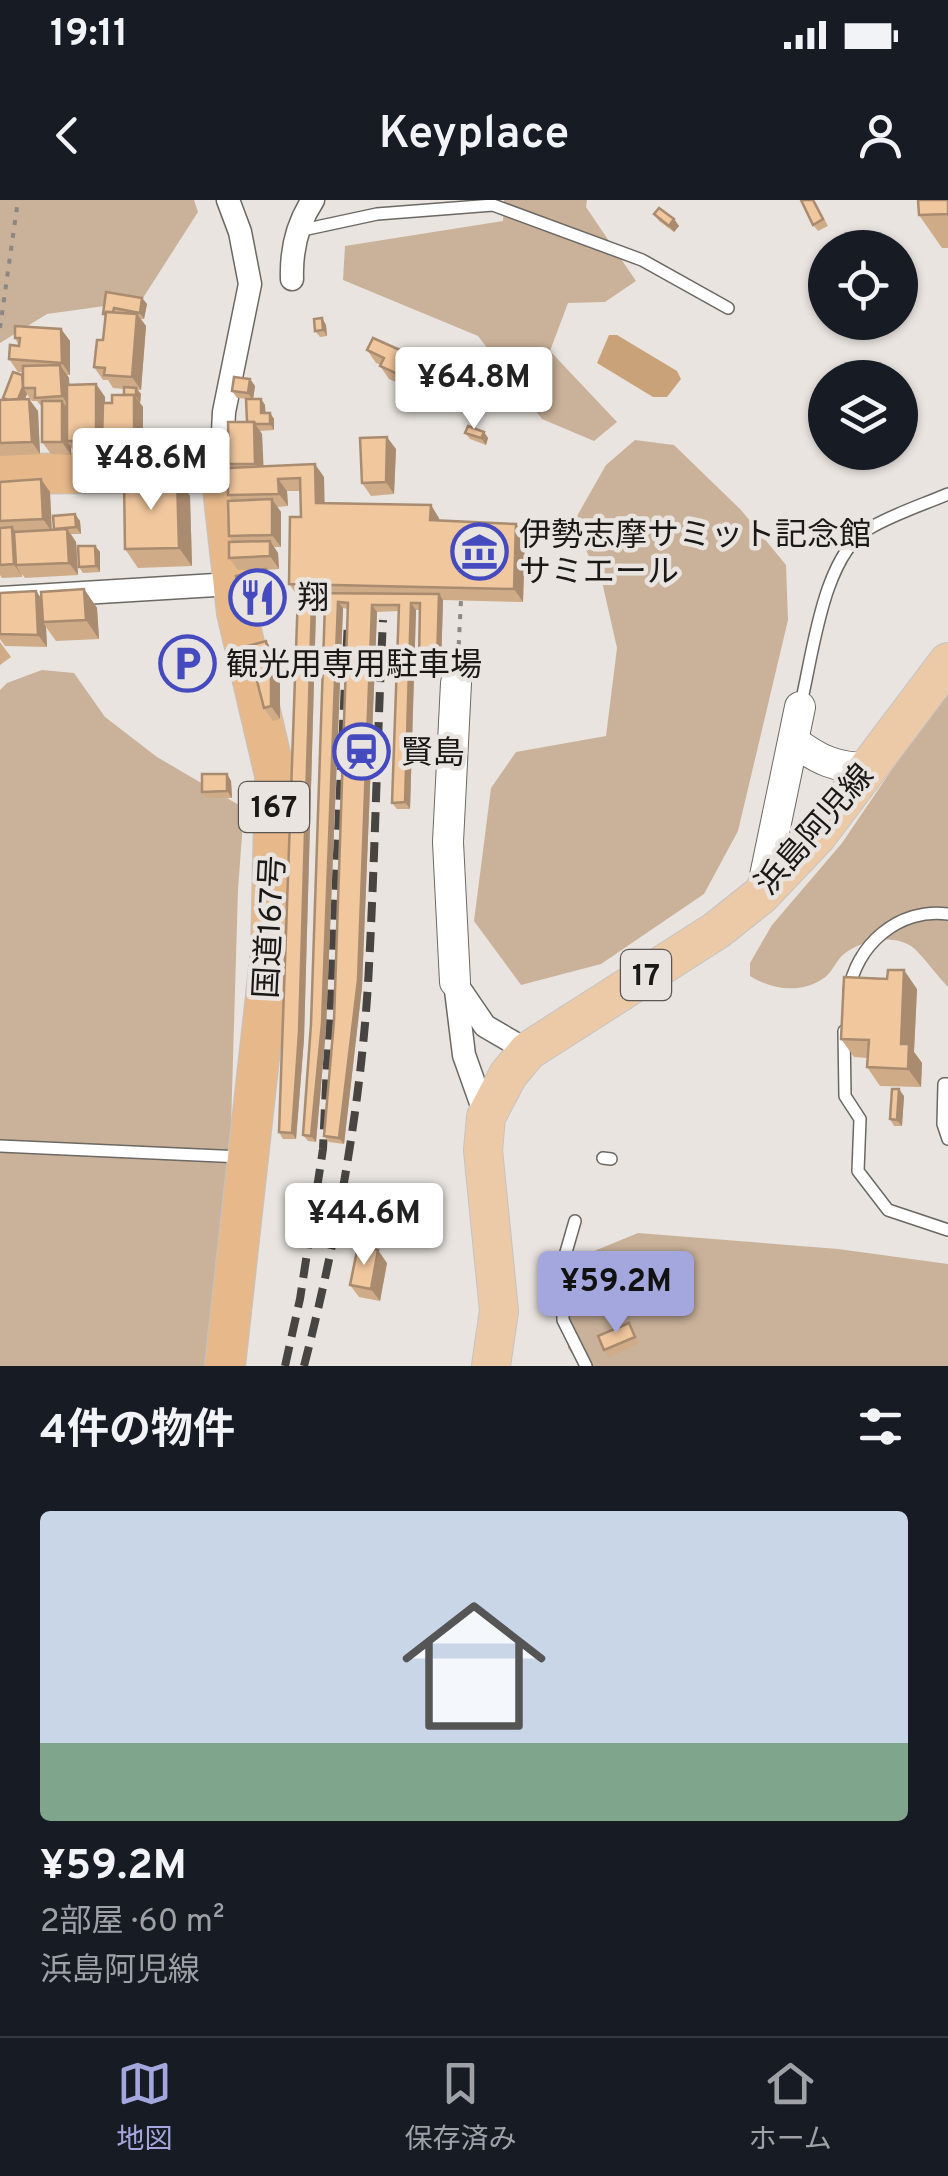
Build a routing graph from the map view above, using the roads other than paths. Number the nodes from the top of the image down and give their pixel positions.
1 (228, 200) edge
2 (313, 200) edge
3 (298, 231) junction
4 (292, 279) dead end
5 (728, 308) dead end
6 (221, 472) junction
7 (0, 474) edge
8 (948, 494) edge
9 (232, 584) junction
10 (0, 598) edge
11 (948, 662) edge
12 (456, 683) road end
13 (800, 708) joint
14 (794, 740) junction
15 (867, 768) junction
16 (761, 895) junction
17 (948, 914) edge
18 (455, 982) junction
19 (528, 1051) junction
20 (948, 1084) edge
21 (486, 1117) junction
22 (948, 1139) edge
23 (0, 1146) edge
24 (246, 1157) junction
25 (575, 1221) dead end
26 (948, 1230) edge
27 (225, 1366) edge
28 (491, 1366) edge
29 (586, 1366) edge

1 - 6 street
2 - 3 street
3 - 4 street
3 - 5 lane
6 - 7 highway
6 - 9 highway, 国道167号 / 167
8 - 13 lane
9 - 10 street
9 - 24 highway, 国道167号 / 167
11 - 15 main road, 浜島阿児線 / 17
12 - 18 street
13 - 14 street
14 - 15 street
14 - 16 street
15 - 16 main road, 浜島阿児線 / 17
16 - 19 main road, 浜島阿児線 / 17
17 - 26 lane
18 - 19 street
18 - 21 street
19 - 21 main road, 浜島阿児線 / 17
20 - 22 lane
21 - 28 main road, 浜島阿児線 / 17
23 - 24 lane
24 - 27 highway, 国道167号 / 167
25 - 29 lane

